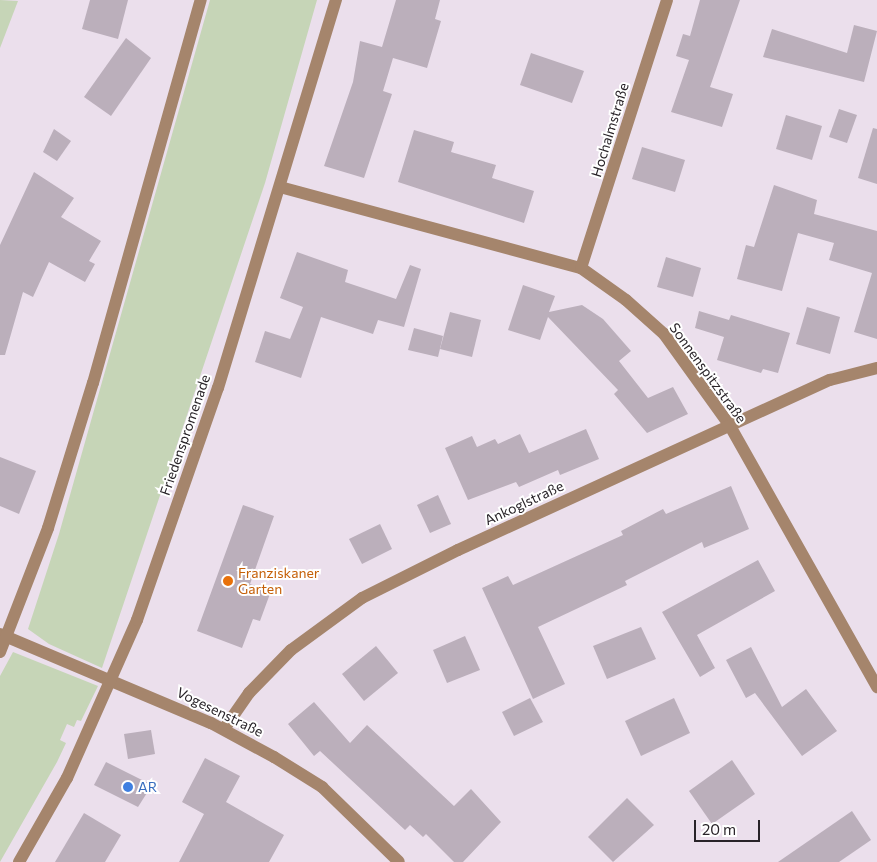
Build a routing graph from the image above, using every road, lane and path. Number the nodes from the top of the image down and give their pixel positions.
1 (201, 0) edge
2 (336, 0) edge
3 (667, 0) edge
4 (280, 187) junction
5 (582, 268) junction
6 (877, 368) edge
7 (730, 426) junction
8 (4, 636) edge
9 (0, 652) edge
10 (114, 679) junction
11 (877, 688) edge
12 (224, 729) junction
13 (19, 862) edge
14 (399, 862) edge

1 - 8 street
2 - 4 street, Friedenspromenade
3 - 5 street, Hochalmstraße
4 - 5 street, Sonnenspitzstraße
4 - 10 street, Friedenspromenade
5 - 7 street, Sonnenspitzstraße
6 - 7 street, Ankoglstraße
7 - 11 street, Sonnenspitzstraße
7 - 12 street, Ankoglstraße
8 - 9 street
8 - 10 street, Vogesenstraße
10 - 12 street, Vogesenstraße
10 - 13 street, Friedenspromenade
12 - 14 street, Vogesenstraße

